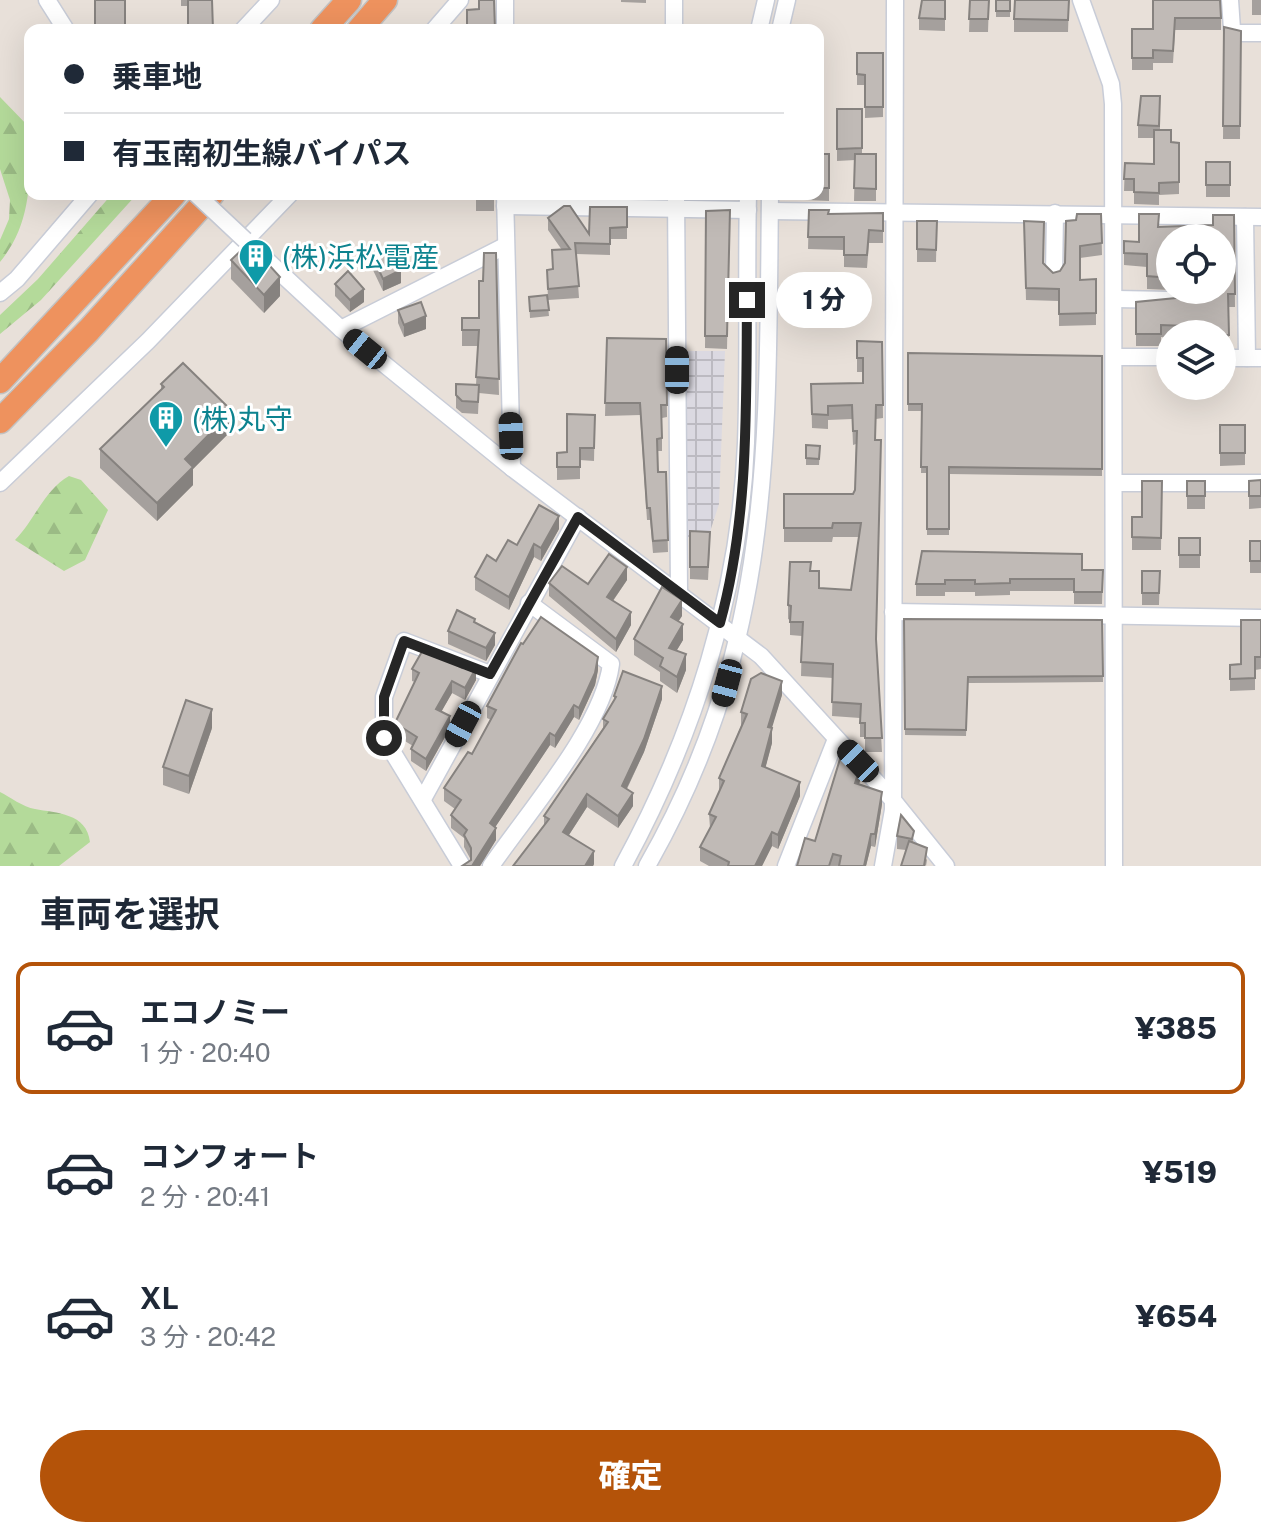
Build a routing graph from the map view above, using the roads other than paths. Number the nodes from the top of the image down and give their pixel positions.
1 (47, 0) edge
2 (271, 0) edge
3 (349, 0) edge
4 (385, 0) edge
5 (460, 0) edge
6 (505, 0) edge
7 (674, 0) edge
8 (766, 0) edge
9 (787, 0) edge
10 (895, 0) edge
11 (1081, 0) edge
12 (1230, 0) edge
13 (62, 24) edge
14 (249, 24) edge
15 (327, 24) edge
16 (364, 24) edge
17 (439, 24) edge
18 (505, 24) edge
19 (674, 24) edge
20 (760, 24) edge
21 (781, 24) edge
22 (1261, 33) edge
23 (85, 200) edge
24 (168, 200) edge
25 (202, 200) edge
26 (207, 200) edge
27 (284, 200) edge
28 (505, 200) edge
29 (770, 200) edge
30 (676, 202) edge
31 (748, 202) edge
32 (770, 211) junction
33 (1055, 213) junction
34 (893, 214) junction
35 (1115, 215) junction
36 (1253, 217) edge
37 (245, 240) junction
38 (505, 246) junction
39 (1054, 274) edge
40 (0, 293) edge
41 (1116, 299) junction
42 (1156, 300) edge
43 (341, 329) junction
44 (1116, 357) junction
45 (1156, 357) edge
46 (1254, 358) edge
47 (0, 381) edge
48 (0, 421) edge
49 (512, 468) junction
50 (0, 483) edge
51 (1115, 483) junction
52 (1261, 483) edge
53 (578, 517) junction
54 (679, 592) junction
55 (529, 603) junction
56 (893, 612) junction
57 (1115, 615) junction
58 (1261, 618) edge
59 (720, 623) junction
60 (739, 638) junction
61 (490, 674) junction
62 (836, 739) junction
63 (423, 799) junction
64 (892, 799) junction
65 (462, 866) edge
66 (491, 866) edge
67 (623, 866) edge
68 (647, 866) edge
69 (786, 866) edge
70 (883, 866) edge
71 (946, 866) edge
72 (1114, 866) edge

1 - 13 street
2 - 14 street
3 - 15 highway
4 - 16 highway
5 - 17 street
6 - 18 street
7 - 19 street
8 - 20 street
9 - 21 street
10 - 34 street
11 - 35 street
12 - 22 street
23 - 40 street
24 - 47 highway
25 - 37 street, bridge
26 - 48 highway
27 - 37 street
28 - 30 street
28 - 38 street
29 - 32 street
30 - 31 street
30 - 54 street
31 - 59 street
32 - 34 street
32 - 60 street
33 - 34 street
33 - 35 street
33 - 39 street
34 - 56 street
35 - 36 street
35 - 41 street
36 - 46 street
37 - 43 street
37 - 50 street
38 - 43 street
38 - 49 street
41 - 42 street
41 - 44 street
43 - 49 street
44 - 45 street
44 - 51 street
49 - 53 street
51 - 52 street
51 - 57 street
53 - 54 street
53 - 55 street
54 - 59 street
55 - 61 street
55 - 66 street
56 - 57 street
56 - 64 street
57 - 58 street
57 - 72 street
59 - 60 street
59 - 67 street
60 - 62 street
60 - 68 street
61 - 63 street
61 - 63 street
62 - 64 street
62 - 69 street
63 - 65 street
64 - 70 street
64 - 71 street

